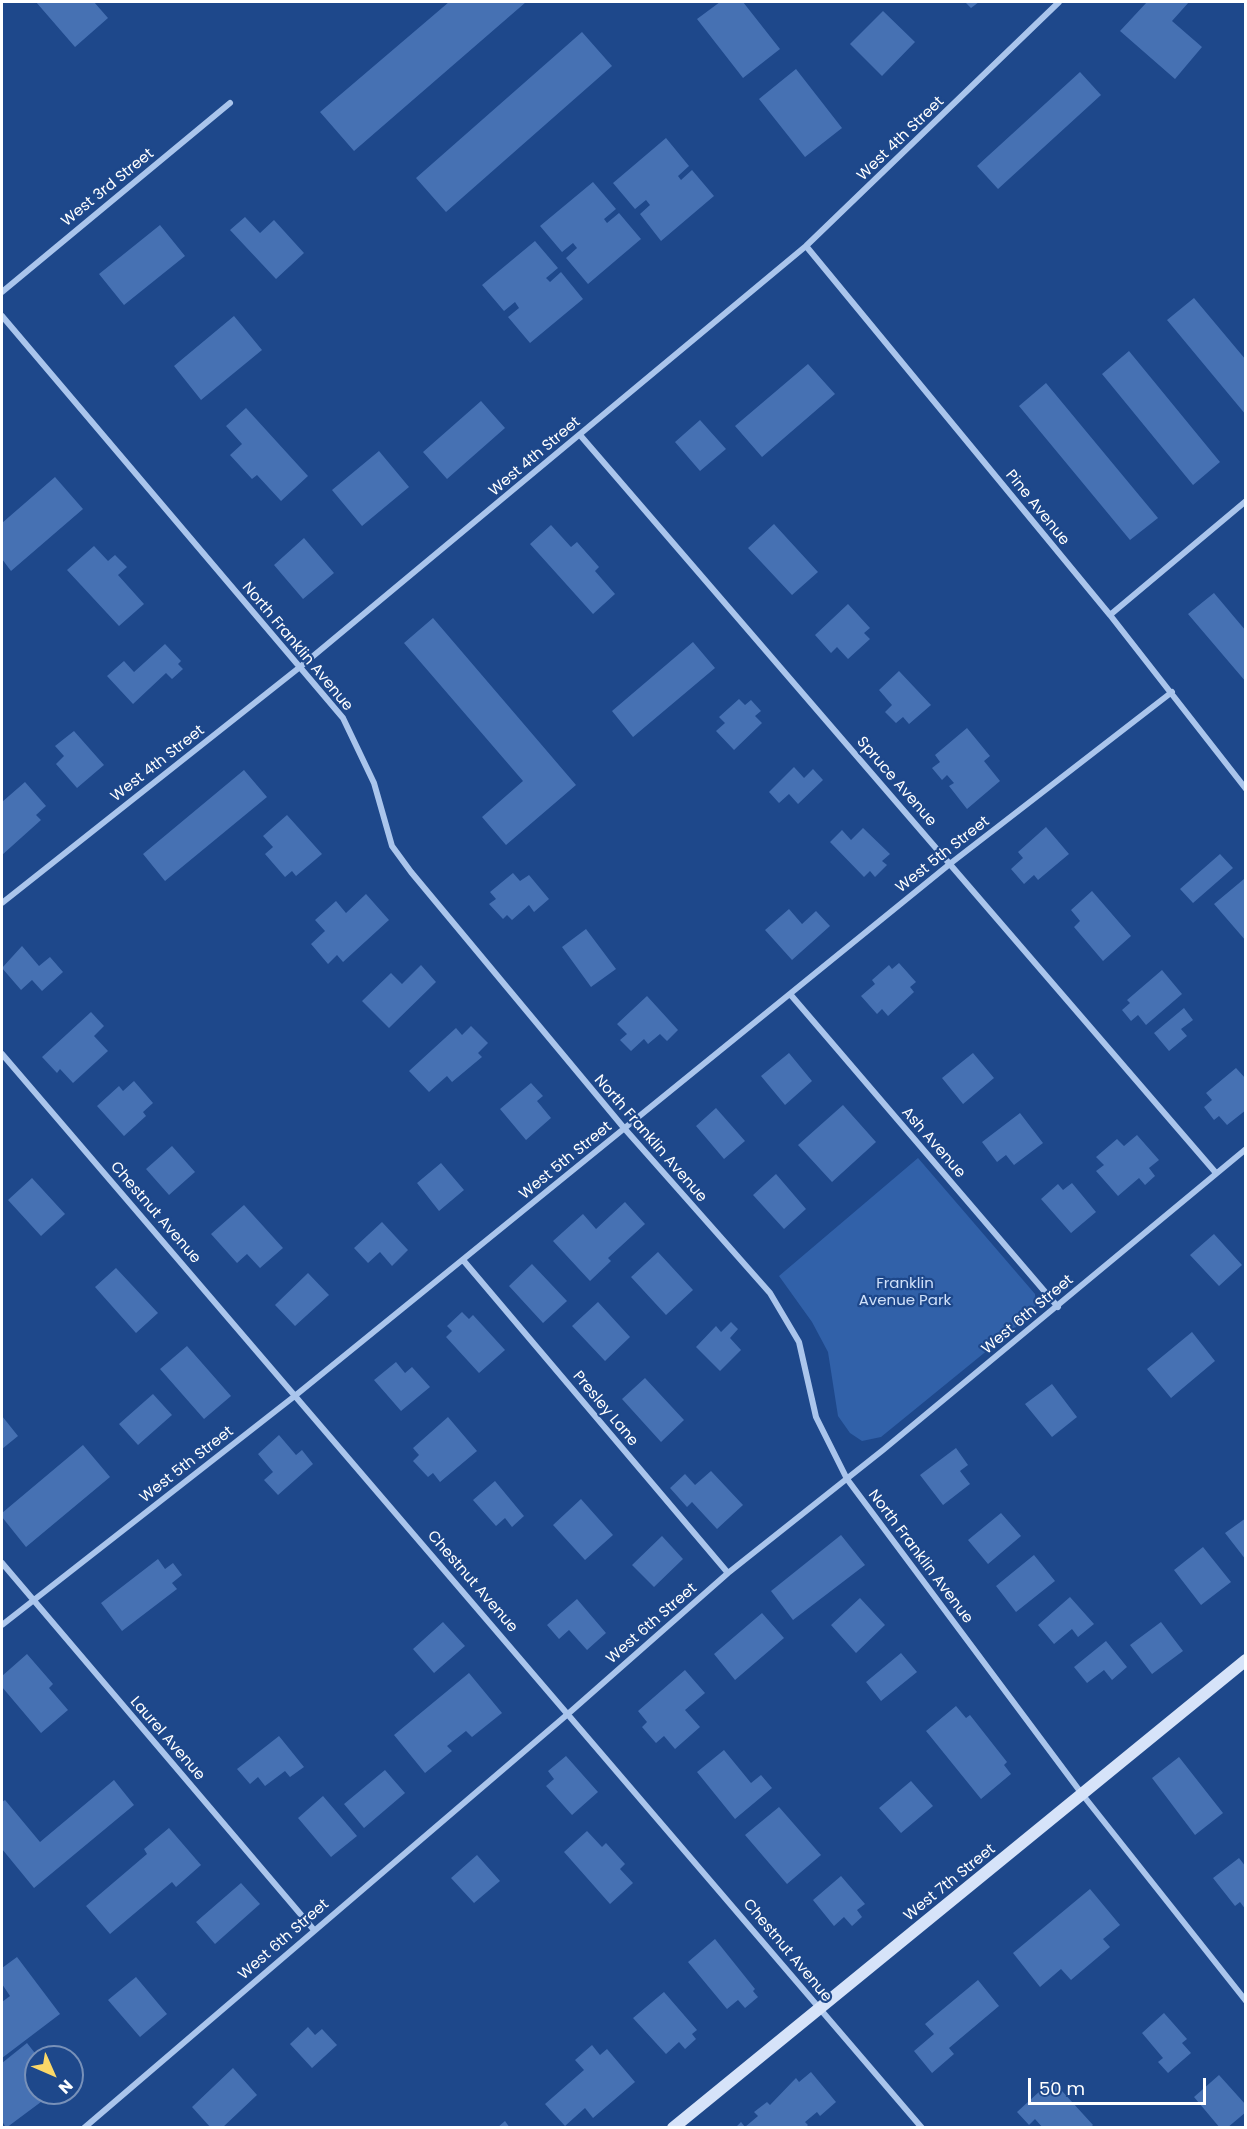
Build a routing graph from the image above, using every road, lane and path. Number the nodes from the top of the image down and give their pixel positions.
1 (1059, 2) edge
2 (230, 103) dead end
3 (806, 246) junction
4 (2, 292) edge
5 (2, 316) edge
6 (580, 435) junction
7 (1245, 501) edge
8 (1110, 615) junction
9 (300, 668) junction
10 (1172, 692) junction
11 (1245, 789) edge
12 (951, 863) junction
13 (2, 903) edge
14 (790, 994) junction
15 (2, 1054) edge
16 (624, 1128) junction
17 (1245, 1149) edge
18 (1216, 1173) junction
19 (464, 1260) junction
20 (1058, 1307) junction
21 (296, 1395) junction
22 (847, 1479) junction
23 (2, 1563) edge
24 (728, 1573) junction
25 (33, 1600) junction
26 (2, 1625) edge
27 (1245, 1660) edge
28 (569, 1713) junction
29 (1082, 1794) junction
30 (314, 1930) junction
31 (1245, 2001) edge
32 (820, 2009) junction
33 (84, 2127) edge
34 (673, 2127) edge
35 (922, 2127) edge

1 - 3 street, West 4th Street
2 - 4 street, West 3rd Street
3 - 6 street, West 4th Street
3 - 8 street, Pine Avenue
5 - 9 street, North Franklin Avenue
6 - 9 street, West 4th Street
6 - 12 street, Spruce Avenue
7 - 8 street
8 - 10 street, Pine Avenue
9 - 13 street, West 4th Street
9 - 16 street, North Franklin Avenue
10 - 11 street, Pine Avenue
10 - 12 street, West 5th Street
12 - 14 street, West 5th Street
12 - 18 street, Spruce Avenue
14 - 16 street, West 5th Street
14 - 20 street, Ash Avenue
15 - 21 street, Chestnut Avenue
16 - 19 street, West 5th Street
16 - 22 street, North Franklin Avenue
17 - 18 street, West 6th Street
18 - 20 street, West 6th Street
19 - 21 street, West 5th Street
19 - 24 street, Presley Lane
20 - 22 street, West 6th Street
21 - 25 street, West 5th Street
21 - 28 street, Chestnut Avenue
22 - 24 street, West 6th Street
22 - 29 street, North Franklin Avenue
23 - 25 street, Laurel Avenue
24 - 28 street, West 6th Street
25 - 26 street, West 5th Street
25 - 30 street, Laurel Avenue
27 - 29 street, West 7th Street
28 - 30 street, West 6th Street
28 - 32 street, Chestnut Avenue
29 - 31 street, North Franklin Avenue
29 - 32 street, West 7th Street
30 - 33 street, West 6th Street
32 - 34 street, West 7th Street
32 - 35 street, Chestnut Avenue

